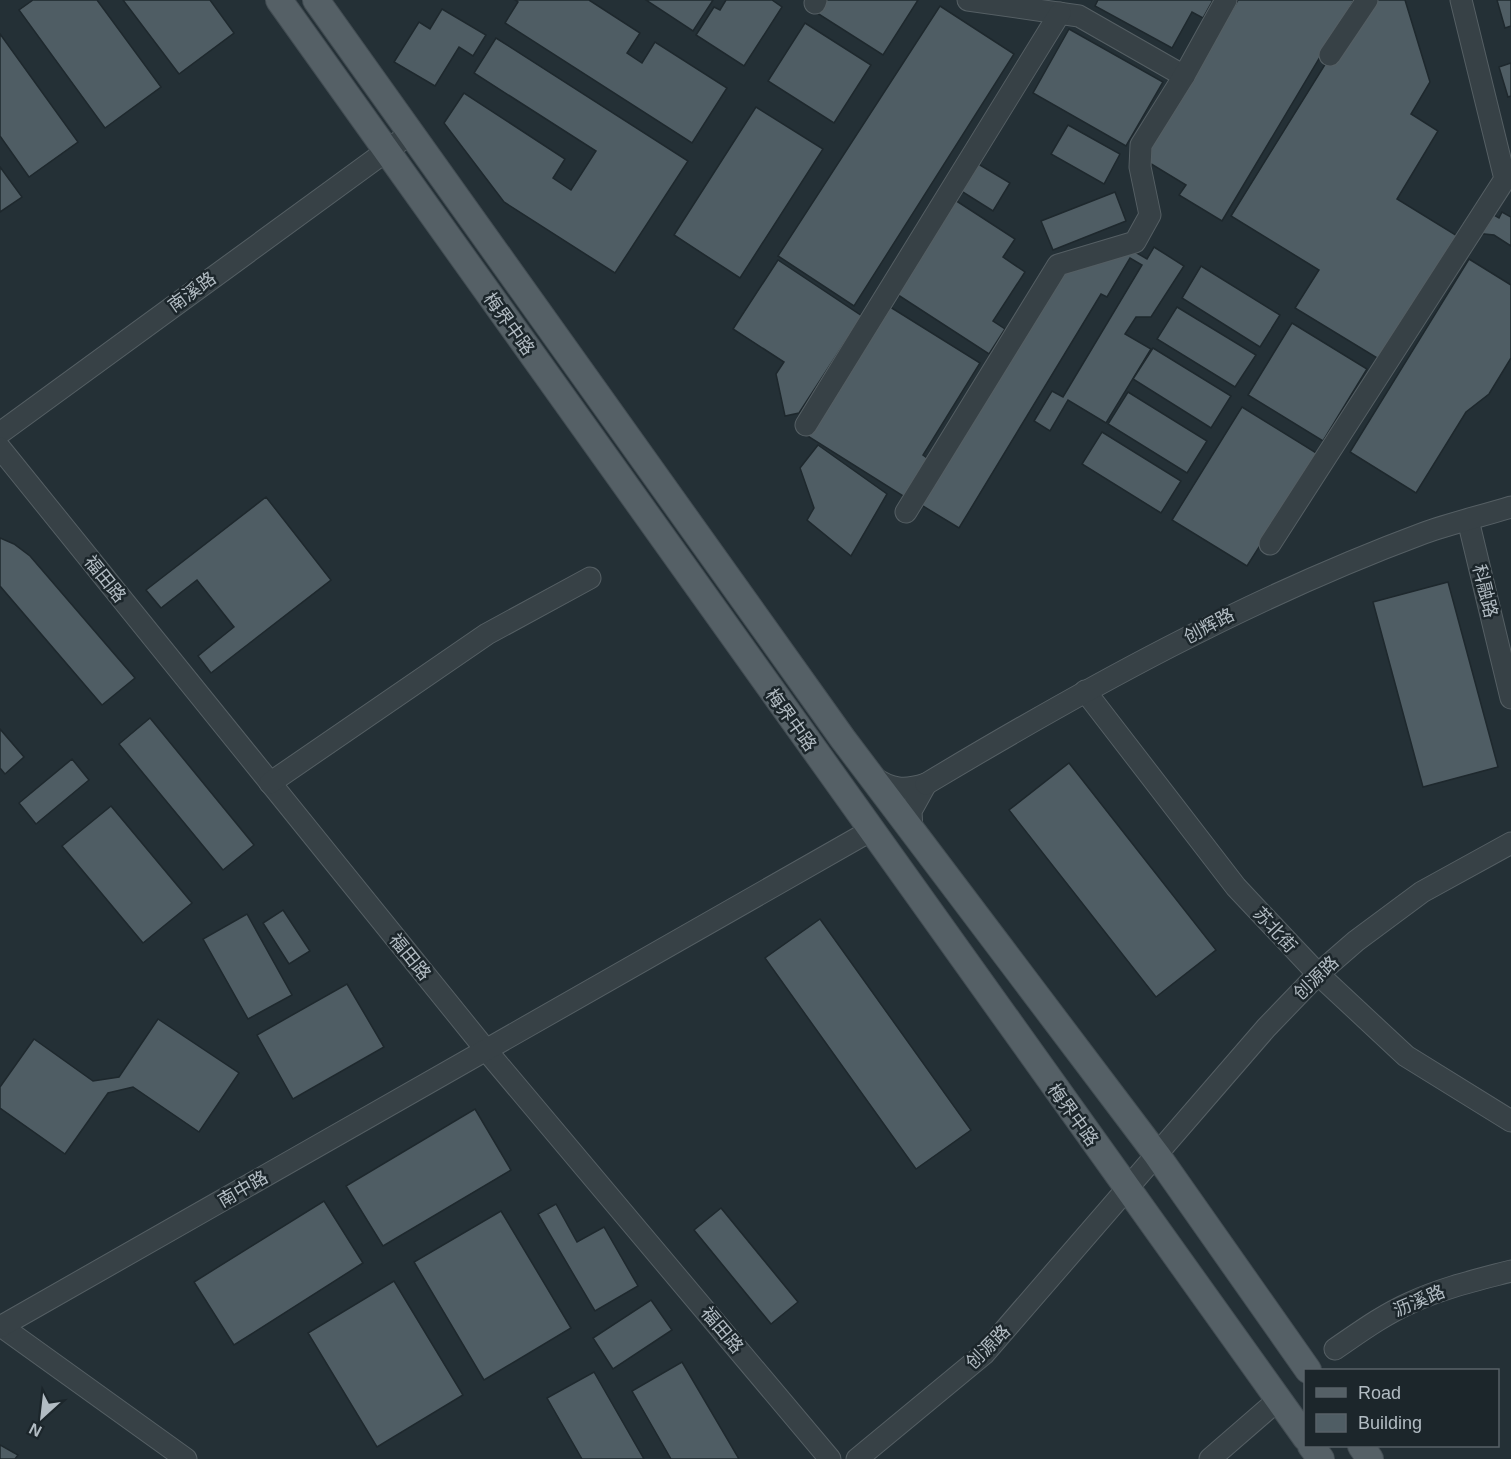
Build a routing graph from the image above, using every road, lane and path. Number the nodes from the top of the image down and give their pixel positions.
1 (279, 0) edge
2 (316, 0) edge
3 (968, 0) edge
4 (1226, 0) edge
5 (1367, 0) edge
6 (1461, 0) edge
7 (1060, 13) junction
8 (1330, 55) dead end
9 (1184, 76) junction
10 (411, 133) junction
11 (384, 152) junction
12 (806, 425) dead end
13 (0, 433) edge
14 (0, 448) edge
15 (1511, 507) edge
16 (906, 512) dead end
17 (1468, 520) junction
18 (1270, 544) dead end
19 (590, 578) dead end
20 (1085, 691) junction
21 (1511, 698) edge
22 (872, 777) junction
23 (270, 783) junction
24 (926, 784) junction
25 (912, 830) junction
26 (870, 831) junction
27 (1511, 843) edge
28 (1318, 974) junction
29 (486, 1050) junction
30 (1511, 1121) edge
31 (1157, 1155) junction
32 (1127, 1191) junction
33 (1511, 1271) edge
34 (1, 1326) edge
35 (1335, 1349) dead end
36 (1307, 1369) edge
37 (1278, 1400) junction
38 (1304, 1437) edge
39 (1312, 1447) edge
40 (186, 1459) edge
41 (830, 1459) edge
42 (857, 1459) edge
43 (1210, 1459) edge
44 (1321, 1459) edge

1 - 11 main road, 梅界中路
2 - 10 main road, 梅界中路
3 - 7 street
4 - 9 street
5 - 8 street
6 - 18 street
7 - 9 street
7 - 12 street
9 - 16 street
10 - 11 street, 南溪路
10 - 22 main road, 梅界中路
11 - 13 street, 南溪路
11 - 26 main road, 梅界中路
14 - 23 street, 福田路
15 - 17 street, 创辉路
17 - 20 street, 创辉路
17 - 21 street, 科融路
19 - 23 street
20 - 24 street, 创辉路
20 - 28 street, 苏北街
22 - 24 street
22 - 25 main road, 梅界中路
23 - 29 street, 福田路
24 - 25 street
25 - 31 main road, 梅界中路
26 - 29 street, 南中路
26 - 32 main road, 梅界中路
27 - 28 street, 创源路
28 - 30 street, 苏北街
28 - 31 street, 创源路
29 - 34 street, 南中路
29 - 41 street, 福田路
31 - 32 street, 创源路
31 - 36 main road, 梅界中路
32 - 37 main road, 梅界中路
32 - 42 street, 创源路
33 - 35 street, 沥溪路
34 - 40 street
37 - 38 main road, 梅界中路
37 - 43 street
39 - 44 main road

